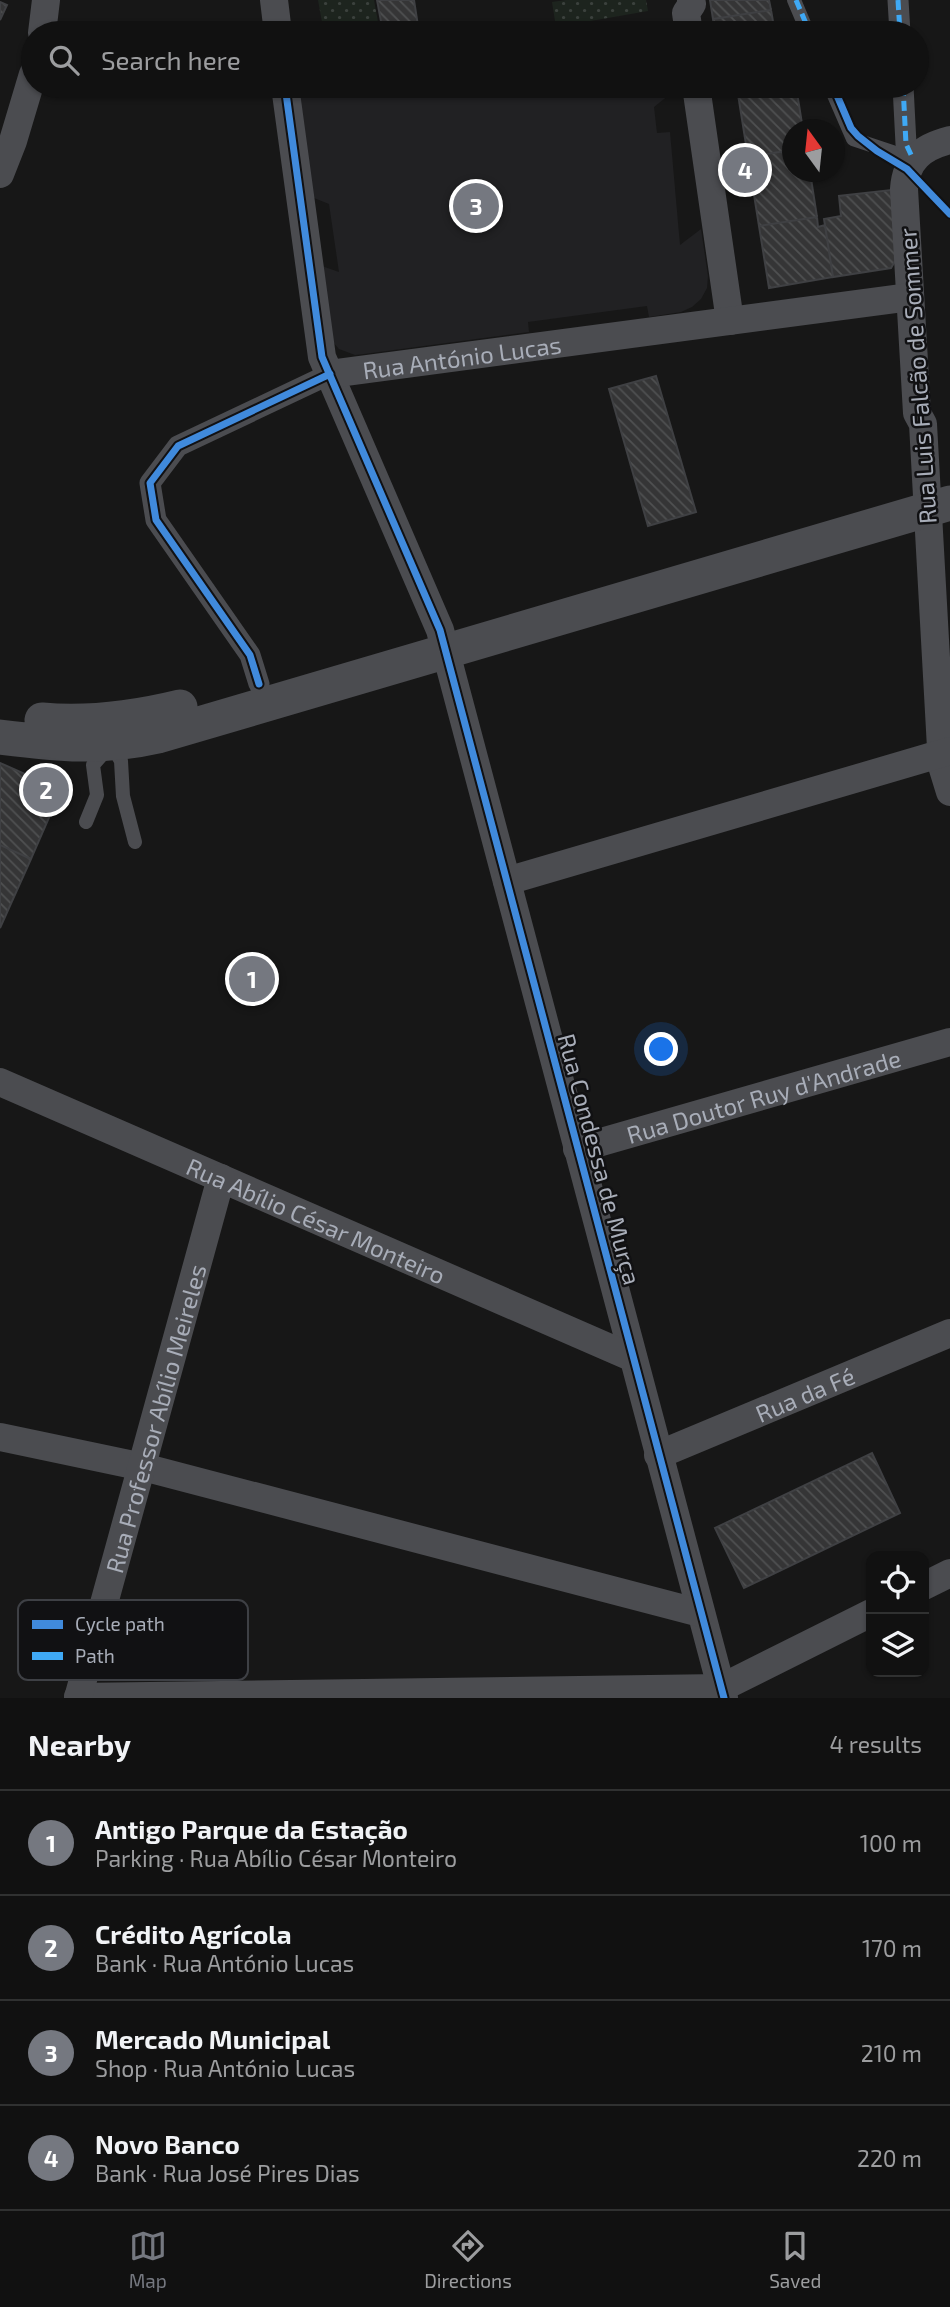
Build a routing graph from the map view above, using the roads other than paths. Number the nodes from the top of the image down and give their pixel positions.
1 (46, 0) edge
2 (274, 0) edge
3 (794, 0) edge
4 (898, 0) edge
5 (43, 21) edge
6 (277, 21) edge
7 (803, 21) edge
8 (899, 21) edge
9 (26, 98) edge
10 (287, 98) edge
11 (698, 98) edge
12 (836, 98) edge
13 (904, 98) edge
14 (950, 140) edge
15 (913, 159) junction
16 (0, 174) edge
17 (910, 297) junction
18 (730, 321) junction
19 (330, 374) junction
20 (938, 495) edge
21 (443, 641) junction
22 (259, 684) junction
23 (0, 715) edge
24 (110, 732) junction
25 (0, 737) edge
26 (946, 752) edge
27 (950, 792) edge
28 (86, 822) dead end
29 (135, 842) dead end
30 (507, 881) junction
31 (950, 1042) edge
32 (0, 1082) edge
33 (577, 1149) junction
34 (221, 1178) junction
35 (950, 1333) edge
36 (632, 1358) junction
37 (1, 1444) edge
38 (658, 1455) junction
39 (143, 1467) junction
40 (950, 1573) edge
41 (929, 1584) edge
42 (105, 1600) edge
43 (700, 1613) junction
44 (869, 1614) edge
45 (83, 1680) edge
46 (723, 1693) edge
47 (78, 1697) edge

1 - 5 street
2 - 6 street
3 - 7 lane
4 - 8 street
9 - 16 street
10 - 19 street, Rua Condessa de Murça
11 - 18 street
12 - 15 lane
13 - 15 street, Rua Luis Falcão de Sommer
14 - 15 street
15 - 17 street, Rua Luis Falcão de Sommer
17 - 18 street, Rua António Lucas
17 - 20 street, Rua Luis Falcão de Sommer
18 - 19 street, Rua António Lucas
19 - 21 street, Rua Condessa de Murça
19 - 22 street, Rua António Lucas
20 - 21 street
20 - 26 street, Rua Luis Falcão de Sommer
21 - 22 street
21 - 24 street
21 - 30 street, Rua Condessa de Murça
22 - 24 street
23 - 24 street
24 - 25 street
24 - 28 lane
24 - 29 lane
26 - 27 street, Rua Luis Falcão de Sommer
26 - 30 street
30 - 33 street, Rua Condessa de Murça
31 - 33 street, Rua Doutor Ruy d'Andrade
32 - 34 street, Rua Abílio César Monteiro
33 - 36 street, Rua Condessa de Murça
34 - 36 street, Rua Abílio César Monteiro
34 - 39 street, Rua Professor Abílio Meireles
35 - 38 street, Rua da Fé
36 - 38 street, Rua Condessa de Murça
37 - 39 street
38 - 43 street, Rua Condessa de Murça
39 - 42 street, Rua Professor Abílio Meireles
39 - 43 street
40 - 41 street
43 - 46 street, Rua Condessa de Murça
44 - 46 street
45 - 47 street, Rua Professor Abílio Meireles
46 - 47 street

